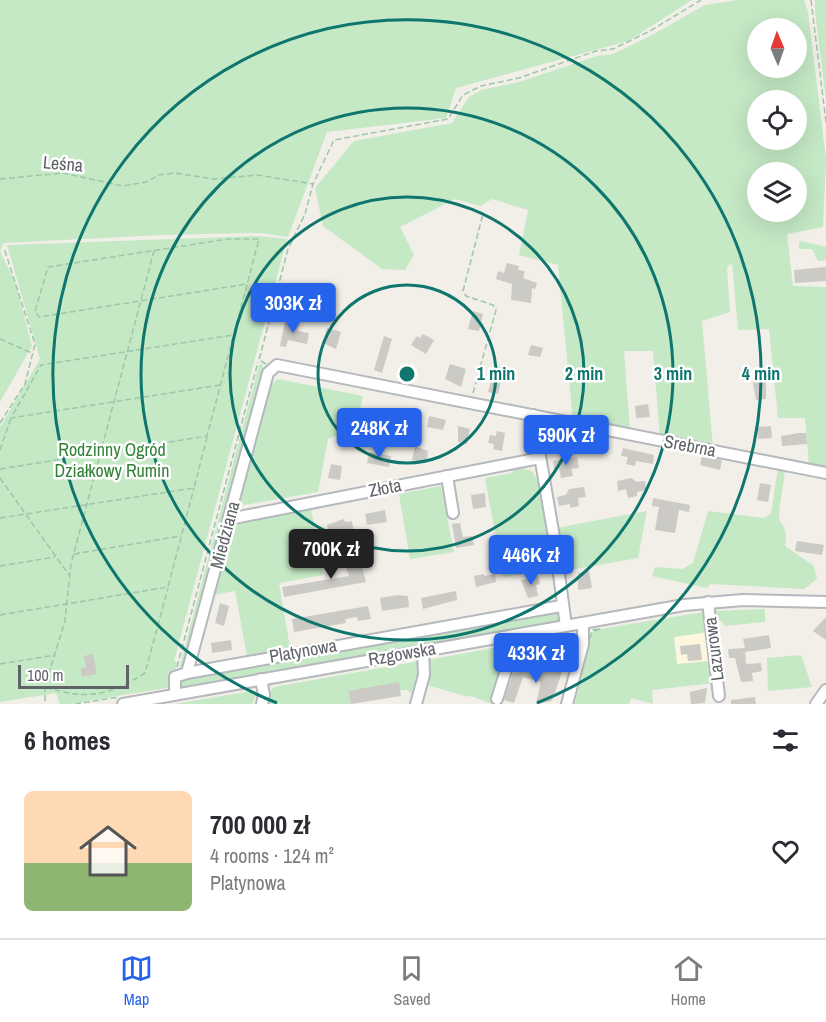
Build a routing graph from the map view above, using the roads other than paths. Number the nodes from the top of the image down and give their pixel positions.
1 (272, 368) joint
2 (532, 415) junction
3 (540, 458) junction
4 (826, 473) edge
5 (447, 476) junction
6 (453, 513) dead end
7 (229, 519) junction
8 (708, 602) junction
9 (826, 602) edge
10 (561, 606) junction
11 (584, 623) junction
12 (566, 626) junction
13 (423, 650) junction
14 (510, 657) dead end
15 (187, 674) junction
16 (261, 680) junction
17 (826, 690) edge
18 (175, 694) junction
19 (719, 696) dead end
20 (497, 699) dead end
21 (127, 704) edge
22 (261, 704) edge
23 (416, 704) edge
24 (567, 704) edge
25 (816, 704) edge

1 - 2 street, Srebrna
1 - 7 street, Miedziana
2 - 3 street
2 - 4 street, Srebrna
3 - 5 street, Złota
3 - 10 street
5 - 6 street
5 - 7 street, Złota
7 - 15 street, Miedziana
8 - 9 street, Rzgowska
8 - 11 street, Rzgowska
8 - 19 street, Lazurowa
10 - 12 street
10 - 15 street, Platynowa
11 - 12 street, Rzgowska
11 - 24 street
12 - 13 street, Rzgowska
13 - 16 street, Rzgowska
13 - 23 street
14 - 20 street
15 - 18 street
16 - 18 street, Rzgowska
16 - 22 street
17 - 25 street
18 - 21 street, Rzgowska

